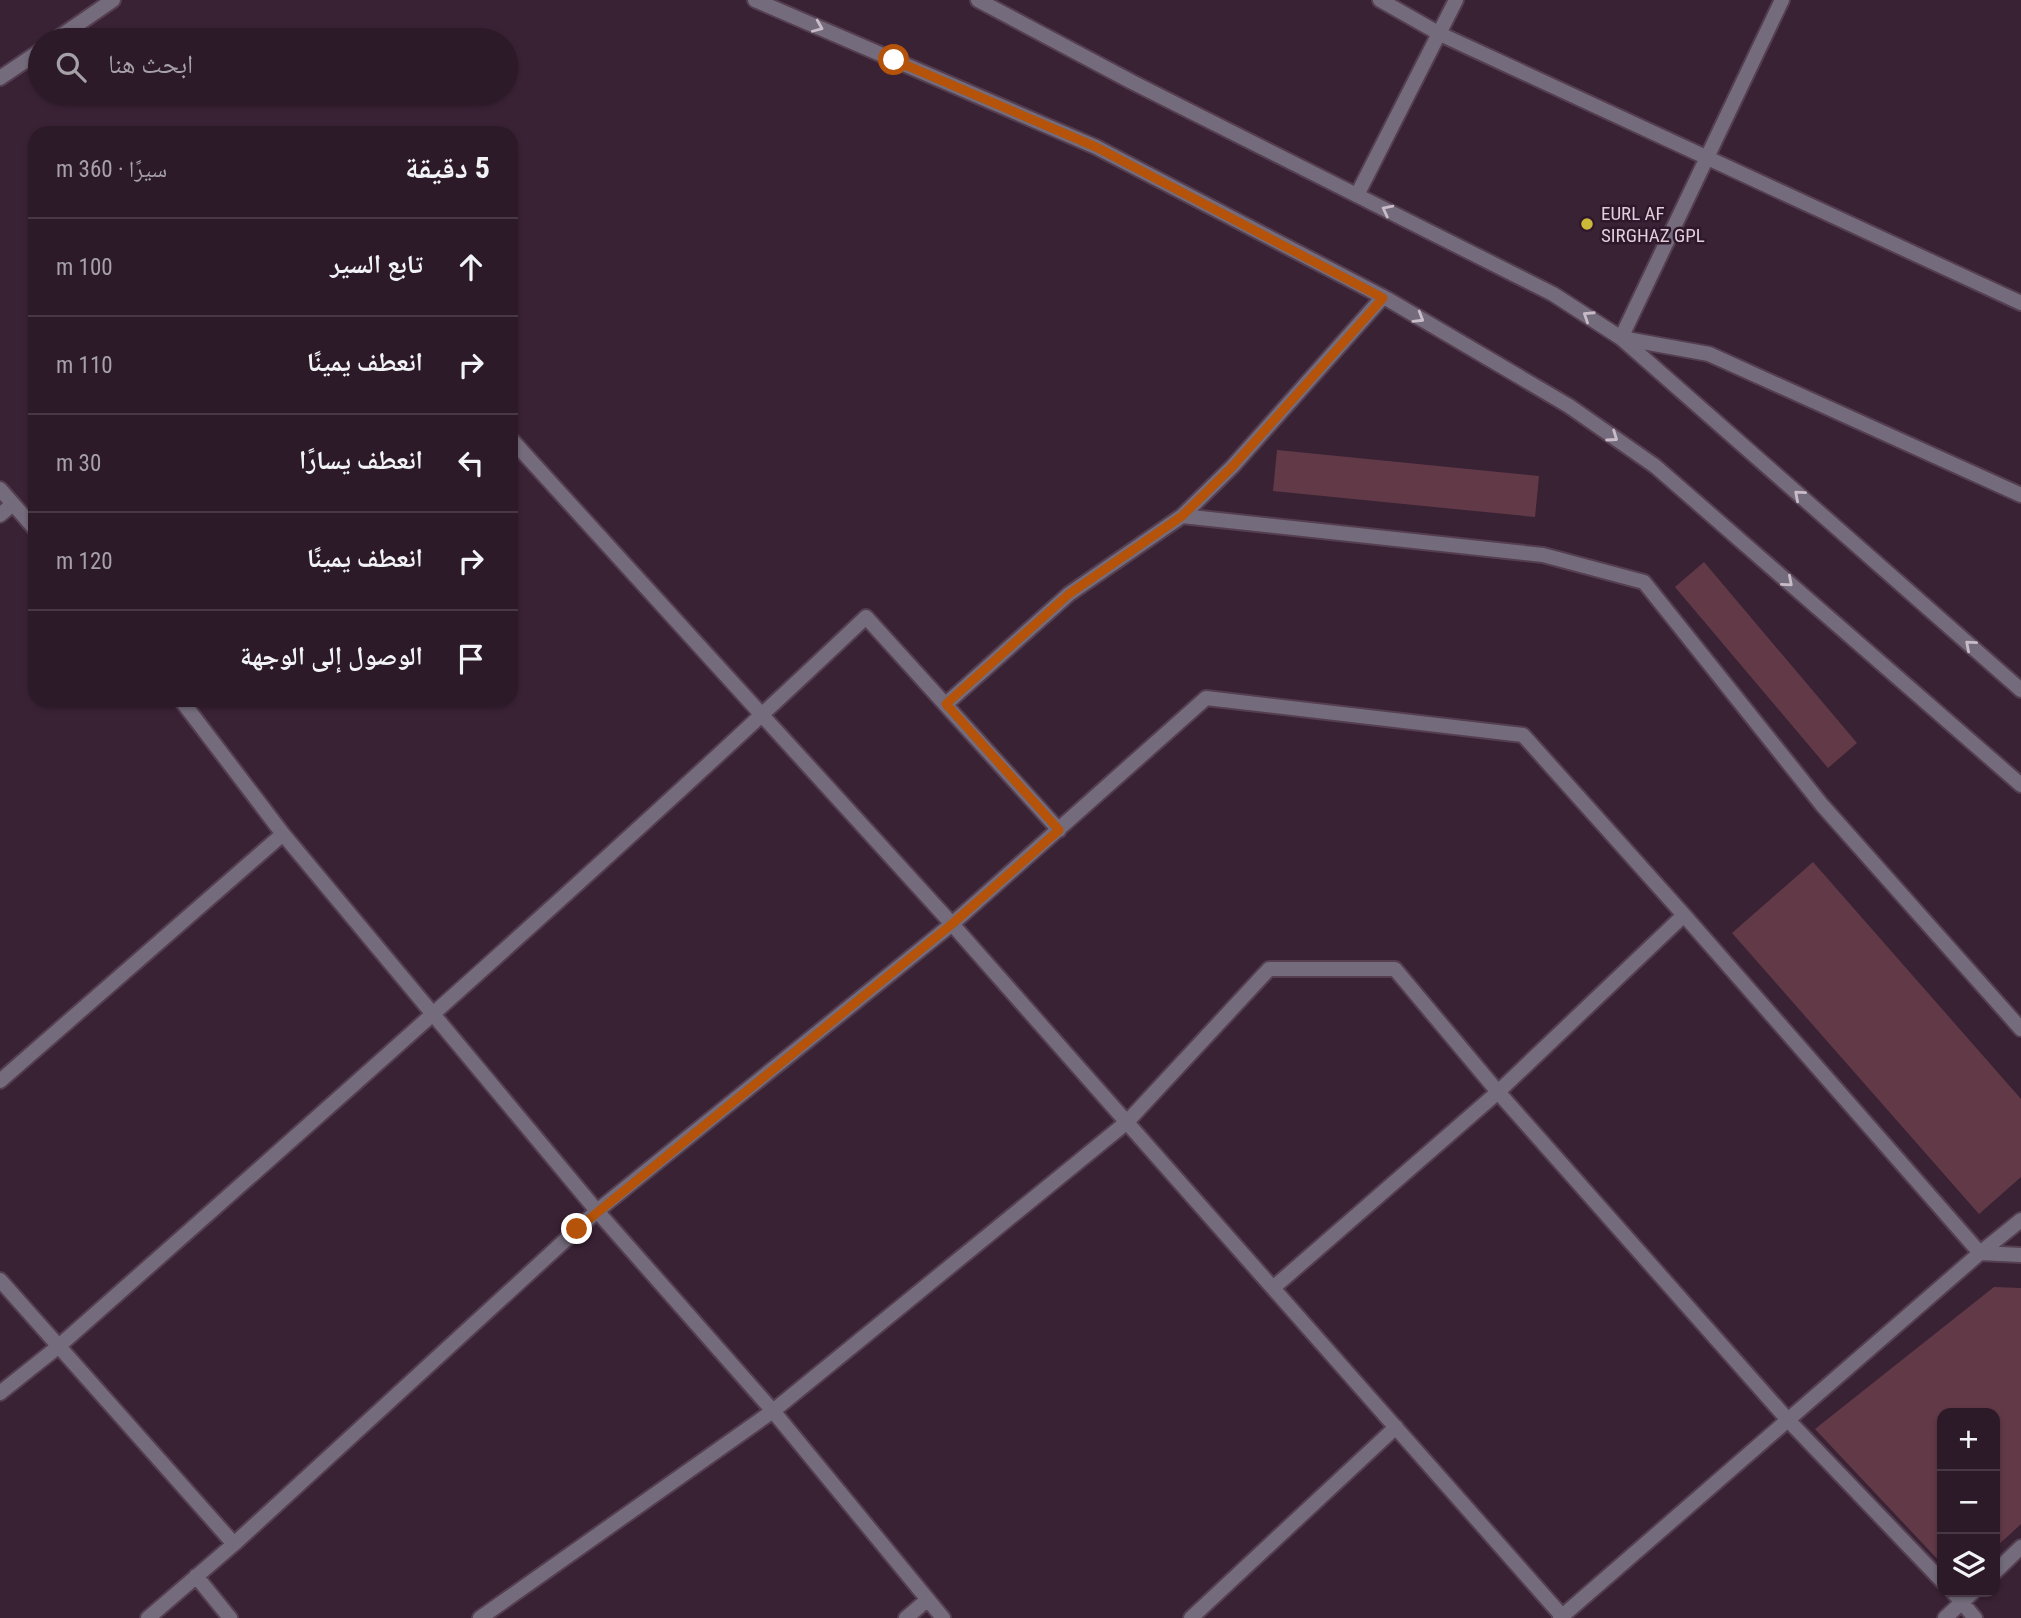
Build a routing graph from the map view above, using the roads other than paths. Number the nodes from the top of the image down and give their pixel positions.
1 (113, 0) edge
2 (755, 0) edge
3 (978, 0) edge
4 (1380, 0) edge
5 (1456, 0) edge
6 (1782, 0) edge
7 (72, 28) edge
8 (1440, 34) junction
9 (28, 59) edge
10 (0, 79) edge
11 (1708, 157) junction
12 (1357, 195) junction
13 (1383, 298) junction
14 (2021, 303) edge
15 (1621, 338) junction
16 (518, 447) edge
17 (0, 489) edge
18 (2021, 495) edge
19 (13, 504) junction
20 (0, 514) edge
21 (1182, 516) junction
22 (28, 521) edge
23 (2021, 690) edge
24 (946, 704) junction
25 (186, 707) edge
26 (762, 716) junction
27 (2021, 785) edge
28 (1059, 830) junction
29 (283, 834) junction
30 (1684, 915) junction
31 (952, 924) junction
32 (434, 1014) junction
33 (2021, 1029) edge
34 (0, 1081) edge
35 (1499, 1092) junction
36 (1127, 1122) junction
37 (597, 1210) junction
38 (2021, 1220) edge
39 (1980, 1253) junction
40 (2021, 1255) edge
41 (0, 1280) edge
42 (1273, 1288) junction
43 (59, 1346) junction
44 (0, 1393) edge
45 (773, 1411) junction
46 (1788, 1420) junction
47 (1396, 1427) junction
48 (234, 1544) junction
49 (2021, 1547) edge
50 (2000, 1567) edge
51 (196, 1576) junction
52 (1937, 1576) edge
53 (1961, 1597) edge
54 (1964, 1597) edge
55 (927, 1600) junction
56 (1561, 1617) edge
57 (148, 1618) edge
58 (230, 1618) edge
59 (480, 1618) edge
60 (906, 1618) edge
61 (943, 1618) edge
62 (1191, 1618) edge
63 (1945, 1618) edge
64 (1975, 1618) edge

1 - 7 street
2 -> 13 street
3 - 12 street
4 - 8 street
5 - 8 street
6 - 11 street
8 - 11 street
8 - 12 street
9 - 10 street
11 - 14 street
11 - 15 street
15 -> 12 street
13 - 21 street
13 -> 27 street
15 - 18 street
23 -> 15 street
16 - 26 street
17 - 19 street
19 - 20 street
19 - 22 street
21 - 24 street
21 - 33 street
24 - 26 street
24 - 28 street
25 - 29 street
26 - 31 street
26 - 32 street
28 - 30 street
28 - 31 street
29 - 32 street
29 - 34 street
30 - 35 street
30 - 39 street
31 - 36 street
31 - 37 street
32 - 37 street
32 - 43 street
35 - 36 street
35 - 42 street
35 - 46 street
36 - 42 street
36 - 45 street
37 - 45 street
37 - 48 street
38 - 39 street
39 - 40 street
39 - 46 street
41 - 43 street
42 - 47 street
43 - 44 street
43 - 48 street
45 - 55 street
45 - 59 street
46 - 52 street
46 - 56 street
47 - 56 street
47 - 62 street
48 - 51 street
49 - 50 street
51 - 57 street
51 - 58 street
53 - 63 street
54 - 64 street
55 - 60 street
55 - 61 street

